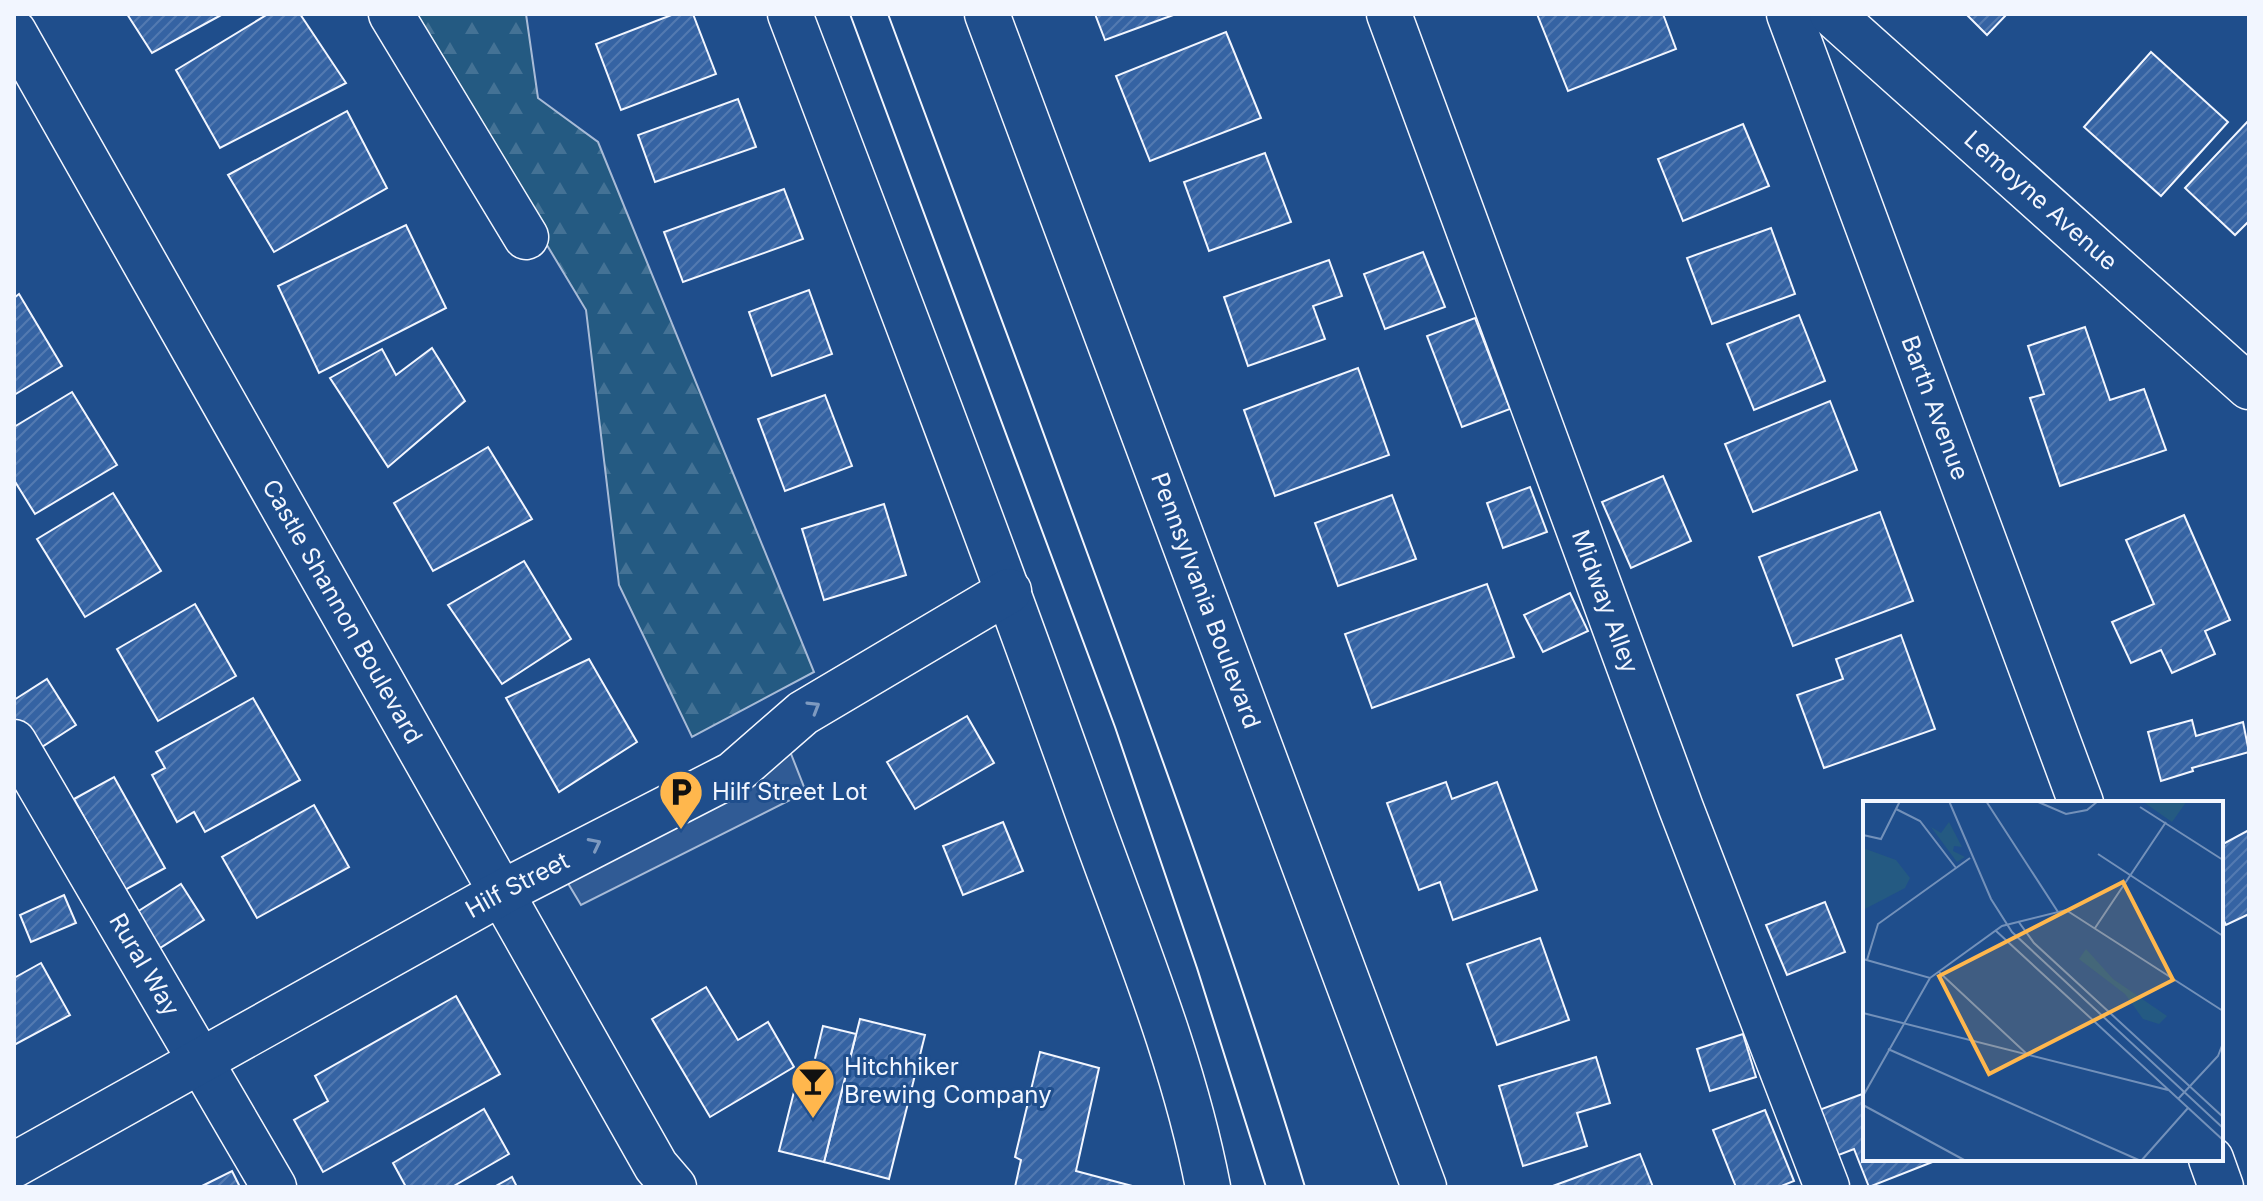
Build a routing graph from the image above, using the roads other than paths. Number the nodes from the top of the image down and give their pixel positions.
1 (391, 14) edge
2 (790, 14) edge
3 (987, 14) edge
4 (1389, 14) edge
5 (1789, 14) edge
6 (1832, 14) edge
7 (14, 32) edge
8 (526, 237) dead end
9 (2249, 387) edge
10 (1009, 591) junction
11 (14, 742) edge
12 (2080, 801) edge
13 (501, 893) junction
14 (201, 1063) junction
15 (2212, 1161) edge
16 (14, 1165) edge
17 (274, 1187) edge
18 (674, 1187) edge
19 (1208, 1187) edge
20 (1424, 1187) edge
21 (1827, 1187) edge
22 (2221, 1187) edge

1 - 8 street
2 - 10 street
3 - 20 street, Pennsylvania Boulevard
4 - 21 street, Midway Alley
5 - 12 street, Barth Avenue
6 - 9 street, Lemoyne Avenue
7 - 13 street, Castle Shannon Boulevard
13 -> 10 street, Hilf Street
10 - 19 street
11 - 14 street, Rural Way
13 - 14 street, Hilf Street
13 - 18 street, Castle Shannon Boulevard
14 - 16 street, Hilf Street
14 - 17 street, Rural Way
15 - 22 street

